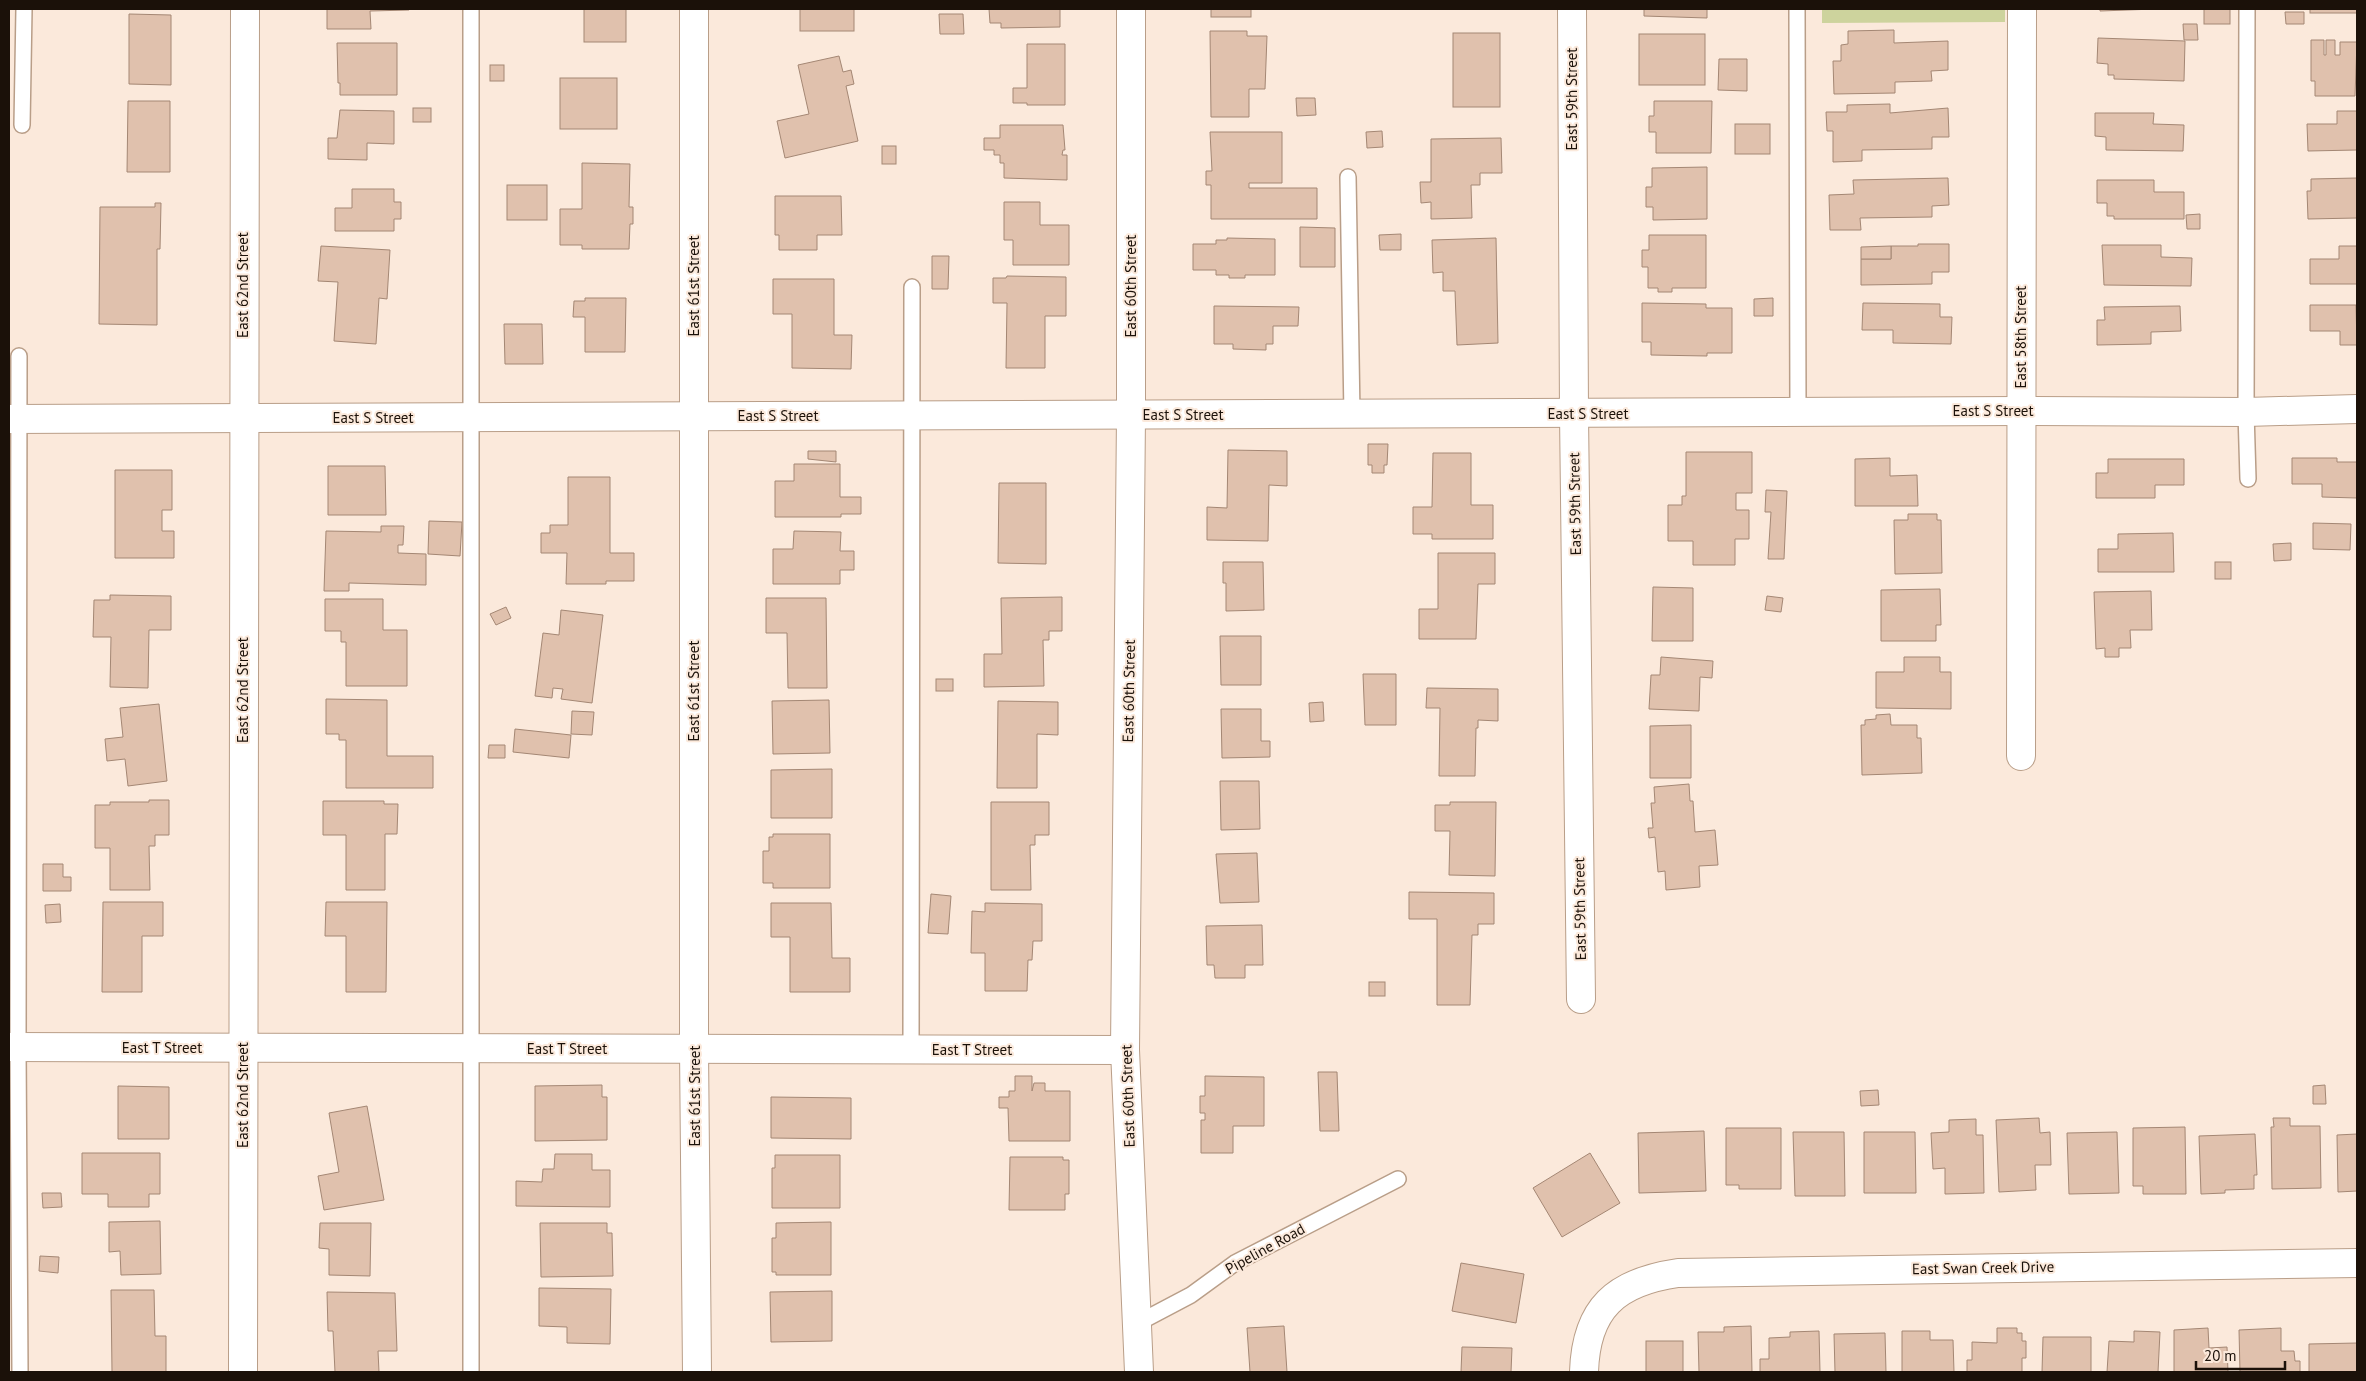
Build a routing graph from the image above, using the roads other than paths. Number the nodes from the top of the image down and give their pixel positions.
1 (24, 9) edge
2 (245, 9) edge
3 (470, 9) edge
4 (694, 9) edge
5 (1131, 9) edge
6 (1572, 9) edge
7 (1797, 9) edge
8 (2022, 9) edge
9 (2247, 9) edge
10 (22, 125) dead end
11 (1348, 177) dead end
12 (912, 287) dead end
13 (19, 356) dead end
14 (2357, 409) edge
15 (2020, 411) junction
16 (2246, 412) junction
17 (1798, 413) junction
18 (1574, 414) junction
19 (1131, 415) junction
20 (1352, 415) junction
21 (911, 416) junction
22 (694, 417) junction
23 (243, 418) junction
24 (472, 418) junction
25 (13, 419) edge
26 (2248, 479) dead end
27 (2021, 756) dead end
28 (1581, 999) dead end
29 (13, 1047) edge
30 (243, 1048) junction
31 (470, 1049) junction
32 (694, 1049) junction
33 (911, 1050) junction
34 (1126, 1050) junction
35 (1398, 1179) dead end
36 (2357, 1263) edge
37 (1136, 1324) junction
38 (20, 1372) edge
39 (243, 1372) edge
40 (471, 1372) edge
41 (697, 1372) edge
42 (1139, 1372) edge
43 (1584, 1372) edge

1 - 10 lane
2 - 23 street, East 62nd Street
3 - 24 lane
4 - 22 street, East 61st Street
5 - 19 street, East 60th Street
6 - 18 street, East 59th Street
7 - 17 lane
8 - 15 street, East 58th Street
9 - 16 lane
11 - 20 lane
12 - 21 lane
13 - 25 lane
14 - 16 street, East S Street
15 - 16 street, East S Street
15 - 17 street, East S Street
15 - 27 street, East 58th Street
16 - 26 lane
17 - 18 street, East S Street
18 - 20 street, East S Street
18 - 28 street, East 59th Street
19 - 20 street, East S Street
19 - 21 street, East S Street
19 - 34 street, East 60th Street
21 - 22 street, East S Street
21 - 33 lane
22 - 24 street, East S Street
22 - 32 street, East 61st Street
23 - 24 street, East S Street
23 - 25 street, East S Street
23 - 30 street, East 62nd Street
24 - 31 lane
25 - 29 lane
29 - 30 street, East T Street
29 - 38 lane
30 - 31 street, East T Street
30 - 39 street, East 62nd Street
31 - 32 street, East T Street
31 - 40 lane
32 - 33 street, East T Street
32 - 41 street, East 61st Street
33 - 34 street, East T Street
34 - 37 street, East 60th Street
35 - 37 lane, Pipeline Road
36 - 43 street, East Swan Creek Drive
37 - 42 street, East 60th Street

